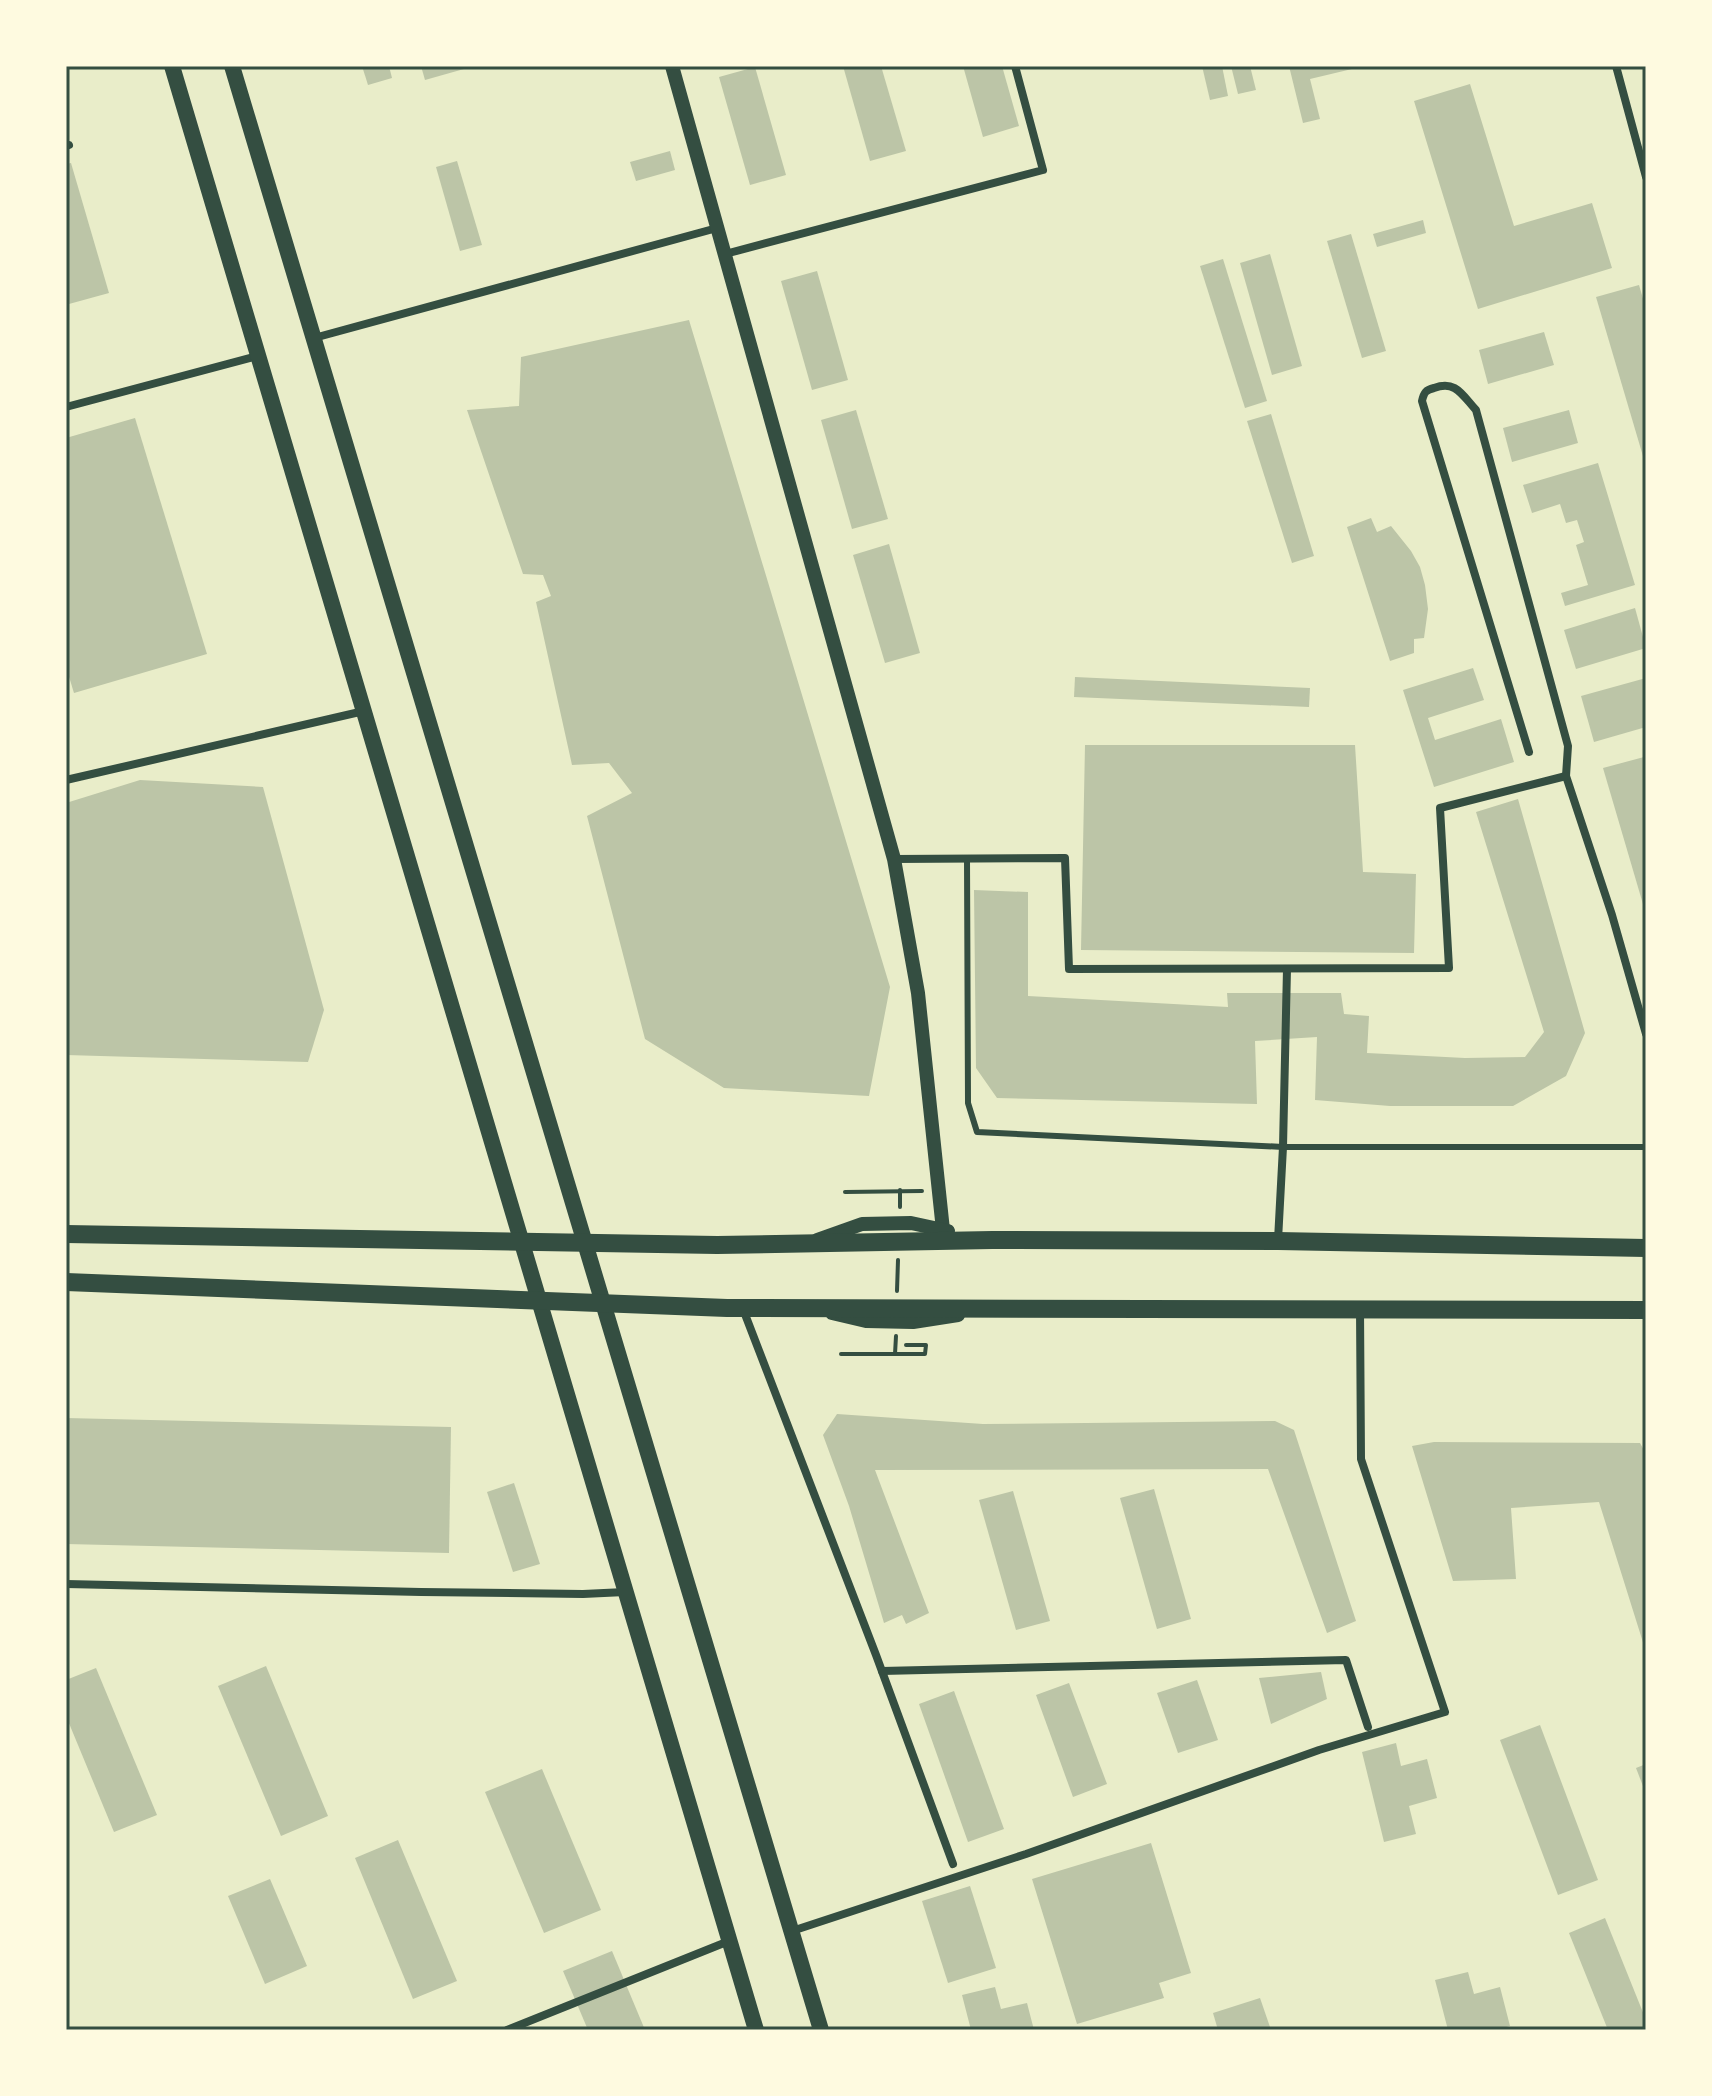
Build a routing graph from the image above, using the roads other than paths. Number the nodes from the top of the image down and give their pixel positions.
1 (172, 66) edge
2 (232, 66) edge
3 (672, 66) edge
4 (1015, 66) edge
5 (1616, 66) edge
6 (1645, 171) edge
7 (717, 228) junction
8 (725, 254) junction
9 (314, 338) junction
10 (257, 356) junction
11 (66, 407) edge
12 (364, 711) junction
13 (1529, 752) dead end
14 (1566, 776) junction
15 (66, 780) edge
16 (894, 859) junction
17 (967, 859) junction
18 (1287, 969) junction
19 (1646, 1034) edge
20 (1283, 1147) junction
21 (1646, 1147) edge
22 (943, 1230) junction
23 (66, 1234) edge
24 (992, 1240) junction
25 (1278, 1241) junction
26 (522, 1242) junction
27 (584, 1243) junction
28 (805, 1244) junction
29 (1646, 1248) edge
30 (66, 1282) edge
31 (540, 1301) junction
32 (602, 1304) junction
33 (742, 1308) junction
34 (1360, 1309) junction
35 (1646, 1310) edge
36 (66, 1584) edge
37 (626, 1592) junction
38 (882, 1671) junction
39 (1368, 1727) dead end
40 (953, 1864) dead end
41 (792, 1931) junction
42 (729, 1940) junction
43 (507, 2030) edge
44 (756, 2030) edge
45 (821, 2030) edge

1 - 10 main road
2 - 9 main road
3 - 7 street
4 - 8 street
5 - 6 street
7 - 8 street
7 - 9 street
8 - 16 street
9 - 27 main road
10 - 11 street
10 - 12 main road
12 - 15 street
12 - 26 main road
13 - 14 street
14 - 18 street
14 - 19 street
16 - 17 street
16 - 22 street
17 - 18 street
17 - 20 lane
18 - 20 street
20 - 21 lane
20 - 25 street
22 - 24 street
22 - 28 street
23 - 26 main road
24 - 25 main road
24 - 28 main road
25 - 29 main road
26 - 27 main road
26 - 31 main road
27 - 28 main road
27 - 32 main road
30 - 31 main road
31 - 32 main road
31 - 37 main road
32 - 33 main road
32 - 41 main road
33 - 34 main road
33 - 38 street
34 - 35 main road
34 - 41 street
36 - 37 street
37 - 42 main road
38 - 39 street
38 - 40 street
41 - 45 main road
42 - 43 street
42 - 44 main road

